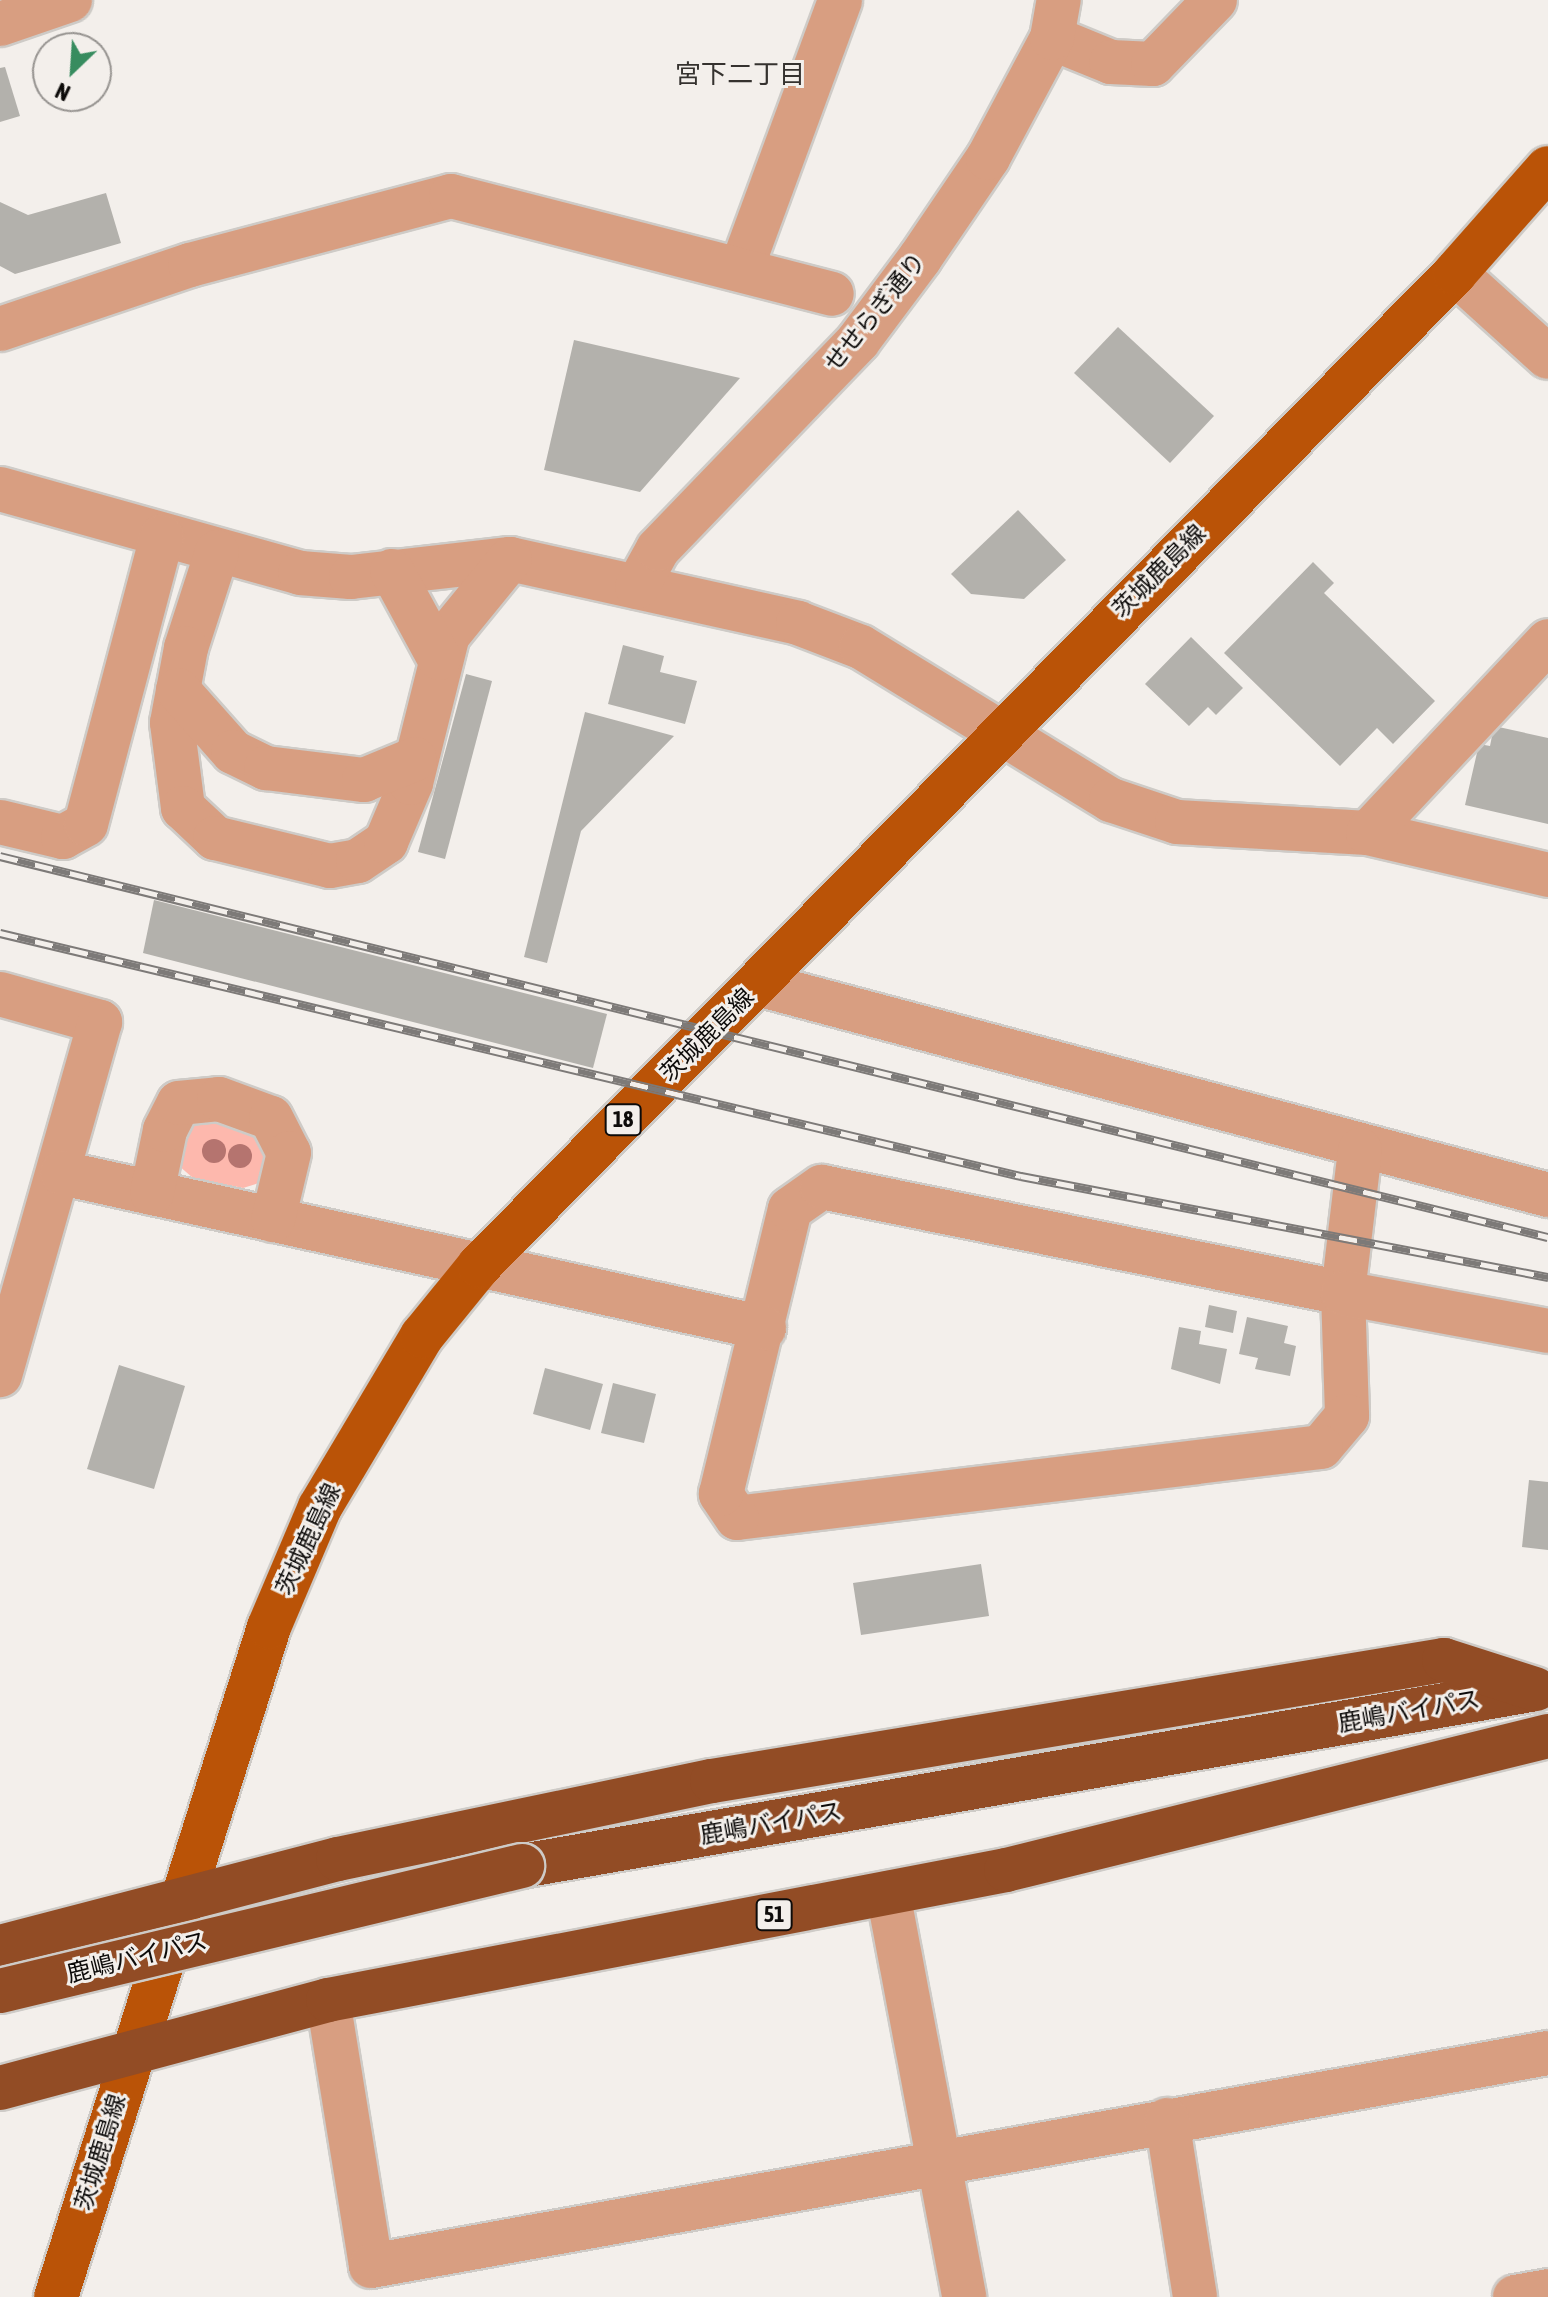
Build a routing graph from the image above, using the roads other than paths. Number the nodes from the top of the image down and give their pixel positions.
1 (70, 0) edge
2 (840, 0) edge
3 (1215, 0) edge
4 (1056, 19) edge
5 (0, 24) edge
6 (1548, 168) edge
7 (742, 267) junction
8 (1455, 273) junction
9 (832, 294) dead end
10 (0, 329) edge
11 (1548, 357) edge
12 (0, 489) edge
13 (162, 537) junction
14 (217, 552) junction
15 (510, 559) junction
16 (392, 571) junction
17 (637, 587) junction
18 (1548, 641) edge
19 (439, 658) junction
20 (178, 690) junction
21 (996, 734) junction
22 (415, 759) junction
23 (0, 822) edge
24 (1368, 833) junction
25 (1548, 875) edge
26 (758, 984) junction
27 (0, 994) edge
28 (1360, 1150) junction
29 (62, 1173) junction
30 (152, 1193) junction
31 (1548, 1195) edge
32 (273, 1220) junction
33 (479, 1266) junction
34 (1343, 1293) junction
35 (764, 1328) junction
36 (1548, 1331) edge
37 (0, 1375) edge
38 (1541, 1688) edge
39 (1548, 1736) edge
40 (888, 1893) junction
41 (178, 1900) junction
42 (0, 1947) edge
43 (0, 1991) edge
44 (328, 2000) junction
45 (1548, 2053) edge
46 (128, 2054) junction
47 (0, 2088) edge
48 (1167, 2120) junction
49 (943, 2164) junction
50 (365, 2282) edge
51 (1548, 2291) edge
52 (56, 2297) edge
53 (964, 2297) edge
54 (1195, 2297) edge
55 (1515, 2297) edge

1 - 5 street
2 - 7 street
3 - 4 street
4 - 17 street, せせらぎ通り
6 - 8 main road, 茨城鹿島線 / 18
7 - 9 street
7 - 10 street
8 - 11 street
8 - 21 main road, 茨城鹿島線 / 18
12 - 13 street
13 - 14 street
13 - 23 street
14 - 16 street
14 - 20 street
15 - 16 street
15 - 17 street
15 - 19 street
16 - 19 street
17 - 21 street
18 - 24 street
19 - 22 street
20 - 22 street
20 - 22 street
21 - 24 street
21 - 26 main road, 茨城鹿島線 / 18
24 - 25 street
26 - 28 street
26 - 33 main road, 茨城鹿島線 / 18
27 - 29 street
28 - 31 street
28 - 34 street
29 - 30 street
29 - 37 street
30 - 32 street
30 - 32 street
32 - 33 street
33 - 35 street
33 - 41 main road, 茨城鹿島線 / 18
34 - 35 street
34 - 35 street
34 - 36 street
38 - 41 highway
38 - 43 highway, 鹿嶋バイパス, bridge
39 - 40 highway, 51
40 - 44 highway, 51
40 - 49 street
41 - 42 highway
41 - 46 main road, 茨城鹿島線 / 18
44 - 46 highway, 51
44 - 50 street
45 - 48 street
46 - 47 highway, 51
46 - 52 main road, 茨城鹿島線 / 18
48 - 49 street
48 - 54 street
49 - 50 street
49 - 53 street
51 - 55 street

